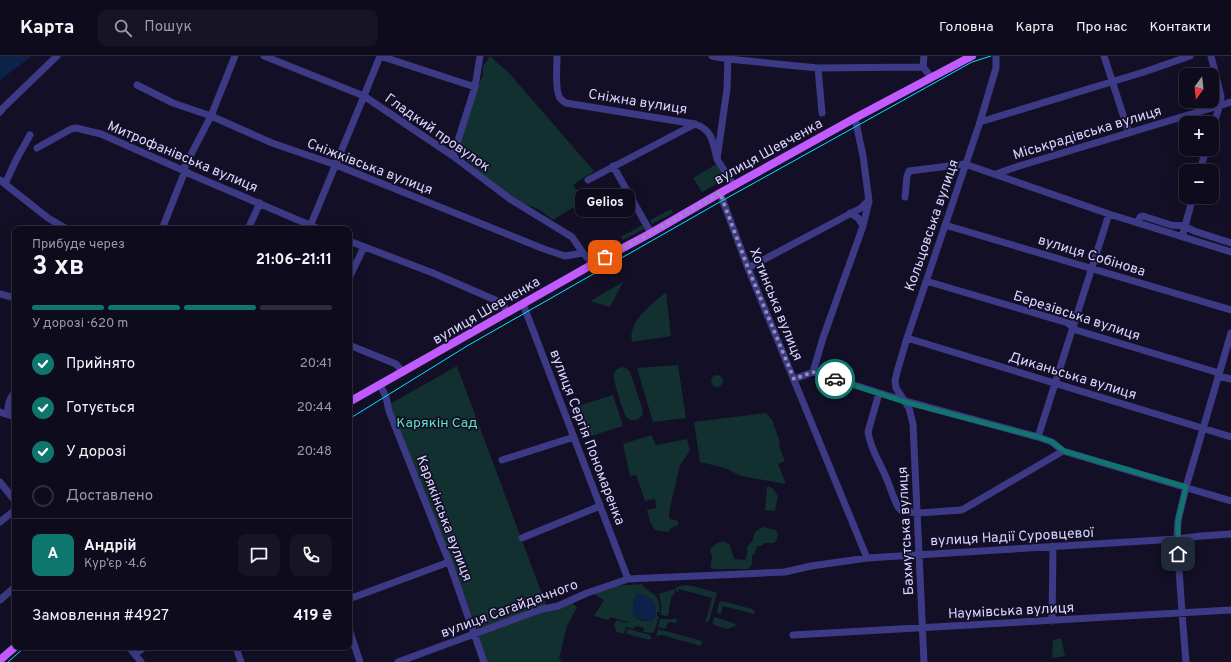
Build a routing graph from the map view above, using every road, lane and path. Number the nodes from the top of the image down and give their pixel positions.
1 (57, 56) edge
2 (235, 56) edge
3 (264, 56) edge
4 (378, 56) edge
5 (480, 56) edge
6 (557, 56) edge
7 (712, 56) edge
8 (924, 56) edge
9 (972, 56) edge
10 (996, 56) edge
11 (1104, 56) edge
12 (1190, 56) edge
13 (1211, 56) edge
14 (728, 57) edge
15 (924, 67) junction
16 (818, 68) junction
17 (931, 77) junction
18 (1112, 81) junction
19 (137, 85) dead end
20 (475, 87) junction
21 (364, 96) junction
22 (1231, 102) edge
23 (1220, 105) junction
24 (0, 112) edge
25 (822, 113) dead end
26 (211, 116) junction
27 (1216, 116) edge
28 (855, 118) junction
29 (683, 122) junction
30 (980, 122) junction
31 (695, 124) junction
32 (721, 130) junction
33 (682, 131) junction
34 (1129, 133) junction
35 (710, 134) junction
36 (30, 136) dead end
37 (37, 148) dead end
38 (453, 156) junction
39 (717, 159) junction
40 (965, 164) junction
41 (336, 165) junction
42 (613, 166) junction
43 (1016, 167) junction
44 (184, 171) junction
45 (996, 174) junction
46 (588, 180) dead end
47 (3, 182) edge
48 (1016, 182) junction
49 (734, 186) junction
50 (720, 193) junction
51 (905, 197) dead end
52 (869, 201) junction
53 (260, 203) junction
54 (1191, 204) edge
55 (850, 213) junction
56 (1109, 214) junction
57 (1138, 223) junction
58 (945, 225) junction
59 (63, 226) edge
60 (163, 226) edge
61 (249, 226) edge
62 (307, 226) edge
63 (309, 226) edge
64 (863, 226) junction
65 (1185, 226) junction
66 (651, 233) junction
67 (1182, 237) junction
68 (352, 242) edge
69 (1231, 243) edge
70 (364, 247) junction
71 (1231, 252) edge
72 (583, 253) junction
73 (593, 264) junction
74 (748, 268) junction
75 (1092, 268) junction
76 (352, 272) edge
77 (926, 281) junction
78 (0, 294) edge
79 (12, 297) edge
80 (523, 304) junction
81 (1231, 310) edge
82 (508, 313) junction
83 (1073, 327) junction
84 (1231, 333) edge
85 (907, 338) junction
86 (352, 346) edge
87 (403, 372) junction
88 (813, 372) junction
89 (1219, 375) junction
90 (794, 379) junction
91 (1231, 379) edge
92 (1056, 384) junction
93 (380, 385) junction
94 (879, 393) junction
95 (12, 396) edge
96 (352, 400) edge
97 (905, 402) junction
98 (0, 412) edge
99 (12, 416) edge
100 (1203, 429) junction
101 (574, 437) junction
102 (1038, 437) junction
103 (1231, 437) edge
104 (1064, 451) junction
105 (502, 460) dead end
106 (0, 482) edge
107 (1186, 487) junction
108 (12, 497) edge
109 (1231, 500) edge
110 (600, 506) junction
111 (12, 512) edge
112 (918, 513) junction
113 (0, 522) edge
114 (1231, 534) edge
115 (522, 538) dead end
116 (1177, 539) junction
117 (1053, 546) junction
118 (920, 554) junction
119 (867, 558) junction
120 (449, 562) junction
121 (628, 579) junction
122 (12, 590) edge
123 (352, 598) edge
124 (0, 600) edge
125 (1231, 610) edge
126 (1182, 613) junction
127 (1052, 621) junction
128 (922, 628) junction
129 (474, 634) junction
130 (793, 636) dead end
131 (352, 638) edge
132 (12, 650) edge
133 (132, 650) edge
134 (141, 650) edge
135 (237, 650) edge
136 (135, 654) junction
137 (0, 660) edge
138 (141, 662) edge
139 (241, 662) edge
140 (360, 662) edge
141 (398, 662) edge
142 (484, 662) edge
143 (924, 662) edge
144 (1186, 662) edge

1 - 24 street
2 - 26 street
3 - 21 street, Гладкий провулок
4 - 20 street
4 - 21 street
5 - 20 street
6 - 29 street, Сніжна вулиця
7 - 14 street
8 - 15 street
9 - 17 main road, вулиця Шевченка
10 - 30 street, Кольцовська вулиця
11 - 18 street
12 - 18 street
13 - 23 street
14 - 16 street
14 - 32 street
15 - 16 street
15 - 17 street
16 - 25 street
17 - 28 main road, вулиця Шевченка
18 - 30 street
18 - 34 street
19 - 26 street, Сніжківська вулиця
20 - 38 street
21 - 38 street, Гладкий провулок
21 - 41 street
22 - 23 street, Міськрадівська вулиця
23 - 27 street
23 - 34 street, Міськрадівська вулиця
26 - 41 street, Сніжківська вулиця
26 - 44 street
28 - 49 main road, вулиця Шевченка
28 - 52 street
29 - 31 street, Сніжна вулиця
29 - 33 street
30 - 40 street, Кольцовська вулиця
31 - 33 street
31 - 35 street, Сніжна вулиця
32 - 35 street
32 - 39 street
33 - 42 street
34 - 43 street, Міськрадівська вулиця
35 - 39 street
36 - 47 street
37 - 44 street, Митрофанівська вулиця
38 - 72 street, Гладкий провулок
39 - 49 street
40 - 45 street
40 - 51 street
40 - 58 street, Кольцовська вулиця
41 - 63 street
41 - 72 street, Сніжківська вулиця
42 - 46 street
42 - 66 street
43 - 45 street, Міськрадівська вулиця
43 - 48 street
44 - 53 street, Митрофанівська вулиця
44 - 60 street
45 - 48 street
47 - 59 street
48 - 56 street
49 - 50 main road, вулиця Шевченка
50 - 66 main road, вулиця Шевченка
50 - 74 street, Хотинська вулиця
52 - 55 street
52 - 64 street
53 - 61 street
53 - 62 street, Митрофанівська вулиця
54 - 65 street
55 - 64 street
55 - 74 street
56 - 57 street
56 - 75 street
57 - 65 street
57 - 67 street
58 - 75 street, вулиця Собінова
58 - 77 street, Кольцовська вулиця
64 - 88 street
65 - 67 street
65 - 69 street
66 - 73 main road, вулиця Шевченка
67 - 71 street
68 - 70 street
70 - 76 street
70 - 82 street
72 - 73 street
73 - 80 main road, вулиця Шевченка
74 - 90 street, Хотинська вулиця
75 - 81 street, вулиця Собінова
75 - 83 street
77 - 83 street, Березівська вулиця
77 - 85 street, Кольцовська вулиця
78 - 79 street
80 - 82 main road, вулиця Шевченка
80 - 101 street, вулиця Сергія Пономаренка
82 - 87 main road, вулиця Шевченка
83 - 89 street, Березівська вулиця
83 - 92 street
84 - 89 street
85 - 92 street, Диканьська вулиця
85 - 97 street, Кольцовська вулиця
86 - 87 street
87 - 93 main road, вулиця Шевченка
88 - 90 street
88 - 94 street
89 - 91 street, Березівська вулиця
89 - 100 street
90 - 119 street, Хотинська вулиця
92 - 100 street, Диканьська вулиця
92 - 102 street
93 - 96 main road, вулиця Шевченка
93 - 120 street, Карякінська вулиця
94 - 97 street
94 - 112 street
95 - 99 street
97 - 102 street
97 - 112 street, Бахмутська вулиця
98 - 99 street
100 - 103 street, Диканьська вулиця
100 - 107 street
101 - 105 street
101 - 110 street, вулиця Сергія Пономаренка
102 - 104 street
104 - 107 street
104 - 112 street
106 - 108 street
107 - 109 street
107 - 116 street
110 - 115 street
110 - 121 street, вулиця Сергія Пономаренка
111 - 113 street
112 - 118 street, Бахмутська вулиця
114 - 116 street, вулиця Надії Суровцевої
116 - 117 street, вулиця Надії Суровцевої
116 - 126 street
117 - 118 street, вулиця Надії Суровцевої
117 - 127 street
118 - 119 street, вулиця Надії Суровцевої
118 - 128 street, Бахмутська вулиця
119 - 121 street, вулиця Надії Суровцевої
120 - 123 street
120 - 129 street, Карякінська вулиця
121 - 129 street, вулиця Сагайдачного
122 - 124 street
125 - 126 street, Наумівська вулиця
126 - 127 street, Наумівська вулиця
126 - 144 street
127 - 128 street, Наумівська вулиця
128 - 130 street, Наумівська вулиця
128 - 143 street, Бахмутська вулиця
129 - 141 street, вулиця Сагайдачного
129 - 142 street, Карякінська вулиця
131 - 140 street
132 - 137 main road
133 - 136 street
134 - 136 street
135 - 139 street
136 - 138 street

